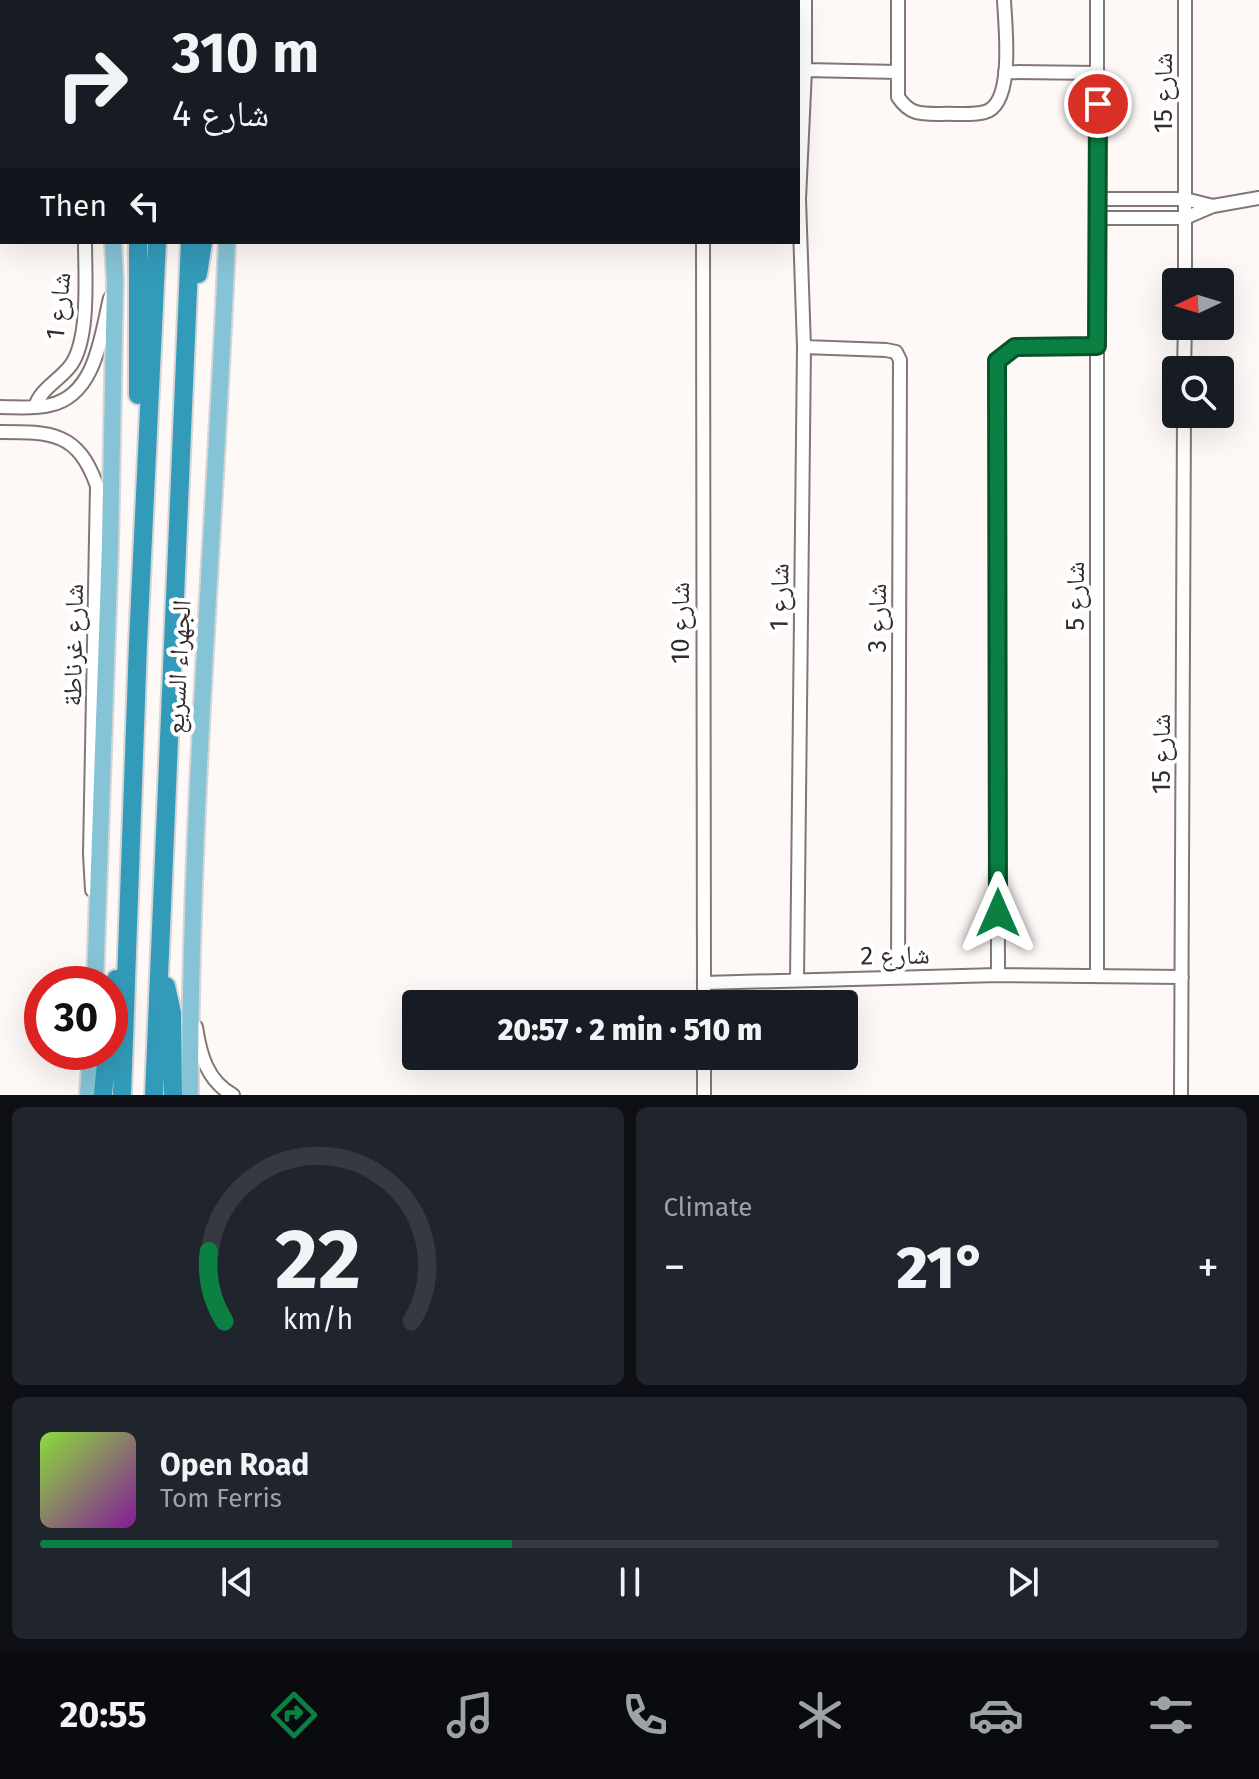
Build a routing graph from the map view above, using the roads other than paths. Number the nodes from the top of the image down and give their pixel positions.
1 (805, 0) edge
2 (898, 0) edge
3 (1004, 0) edge
4 (1097, 0) edge
5 (1185, 0) edge
6 (805, 70) junction
7 (898, 72) junction
8 (1005, 72) junction
9 (1098, 73) junction
10 (800, 162) edge
11 (1259, 198) edge
12 (1097, 199) junction
13 (1185, 199) junction
14 (1213, 206) junction
15 (1098, 218) junction
16 (1185, 218) junction
17 (85, 244) edge
18 (113, 244) edge
19 (138, 244) edge
20 (157, 244) edge
21 (190, 244) edge
22 (203, 244) edge
23 (227, 244) edge
24 (703, 244) edge
25 (799, 244) edge
26 (1185, 268) edge
27 (115, 280) junction
28 (187, 320) junction
29 (1097, 346) junction
30 (804, 347) junction
31 (0, 407) edge
32 (35, 407) junction
33 (1184, 428) edge
34 (0, 432) edge
35 (33, 432) junction
36 (138, 643) junction
37 (129, 905) junction
38 (97, 929) junction
39 (190, 961) junction
40 (160, 964) junction
41 (96, 966) edge
42 (119, 966) edge
43 (998, 975) junction
44 (1097, 975) junction
45 (898, 977) junction
46 (1182, 977) junction
47 (797, 979) junction
48 (704, 983) junction
49 (704, 990) edge
50 (90, 1070) edge
51 (105, 1070) edge
52 (704, 1070) edge
53 (88, 1095) edge
54 (103, 1095) edge
55 (122, 1095) edge
56 (154, 1095) edge
57 (173, 1095) edge
58 (190, 1095) edge
59 (233, 1095) edge
60 (704, 1095) edge
61 (1181, 1095) edge

1 - 6 street, شارع 1
2 - 7 street
3 - 8 street
4 - 9 street, شارع 5
5 - 13 street, شارع 15
6 - 7 street
6 - 10 street, شارع 1
7 - 8 street
8 - 9 street
9 - 12 street, شارع 5
11 - 14 street
12 - 13 street
12 - 15 street, شارع 5
13 - 14 street
13 - 16 street, شارع 15
14 - 16 street
15 - 16 street
15 - 29 street, شارع 5
16 - 26 street, شارع 15
17 - 32 street, شارع 1
18 - 27 main road
19 - 36 highway
20 - 36 highway, الجهراء السريع
21 - 28 highway, الجهراء السريع
22 - 28 highway
23 - 39 main road, الجهراء السريع
24 - 48 street, شارع 10
25 - 30 street, شارع 1
27 - 32 street
27 - 38 main road
28 - 40 highway, الجهراء السريع
29 - 43 street
29 - 44 street, شارع 5
30 - 45 street, شارع 3
30 - 47 street, شارع 1
31 - 32 street
32 - 35 street
33 - 46 street, شارع 15
34 - 35 street, شارع غرناطة
35 - 38 street, شارع غرناطة
36 - 37 highway, الجهراء السريع
37 - 42 highway
37 - 55 highway, الجهراء السريع
38 - 41 main road
39 - 58 main road, الجهراء السريع
39 - 59 street
40 - 56 highway, الجهراء السريع
40 - 57 highway
43 - 44 street, شارع 2
43 - 45 street, شارع 2
44 - 46 street, شارع 2
45 - 47 street, شارع 2
46 - 61 street, شارع 15
47 - 48 street, شارع 2
48 - 49 street, شارع 10
50 - 53 main road
51 - 54 highway
52 - 60 street

